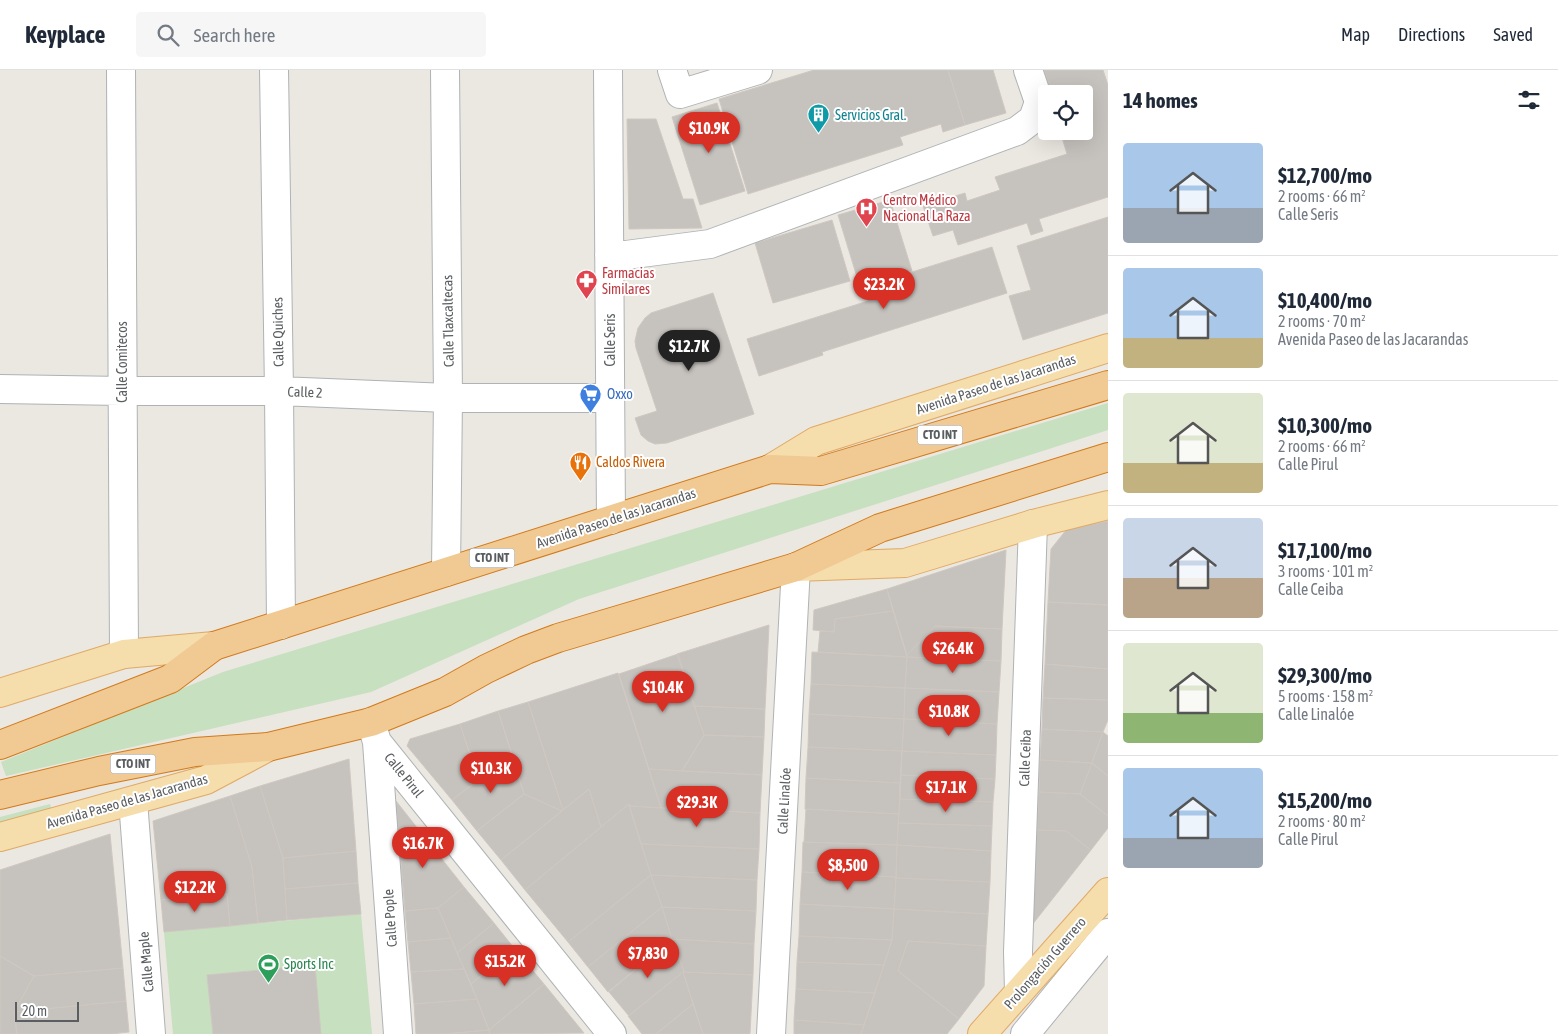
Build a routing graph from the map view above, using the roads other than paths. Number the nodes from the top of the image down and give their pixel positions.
1 (121, 70) edge
2 (274, 70) edge
3 (445, 70) edge
4 (608, 70) edge
5 (672, 70) edge
6 (758, 70) edge
7 (1028, 70) edge
8 (609, 255) junction
9 (1108, 348) edge
10 (1108, 386) edge
11 (0, 388) edge
12 (122, 391) junction
13 (279, 391) junction
14 (448, 398) junction
15 (610, 398) junction
16 (1108, 458) edge
17 (770, 470) junction
18 (1108, 505) edge
19 (611, 520) junction
20 (1033, 524) junction
21 (796, 567) junction
22 (446, 572) junction
23 (281, 624) junction
24 (214, 646) junction
25 (124, 654) junction
26 (0, 694) edge
27 (374, 732) junction
28 (0, 745) edge
29 (268, 747) junction
30 (0, 795) edge
31 (133, 801) junction
32 (0, 837) edge
33 (1108, 892) edge
34 (1108, 932) edge
35 (1019, 992) junction
36 (151, 1034) edge
37 (398, 1034) edge
38 (612, 1034) edge
39 (771, 1034) edge
40 (982, 1034) edge
41 (1025, 1034) edge

1 - 12 street, Calle Comitecos
2 - 13 street, Calle Quiches
3 - 14 street, Calle Tlaxcaltecas
4 - 8 street, Calle Seris
5 - 6 street
7 - 8 street
8 - 15 street, Calle Seris
9 - 17 main road, Avenida Paseo de las Jacarandas / CTO INT
10 - 17 highway, CTO INT
11 - 12 street, Calle 2
12 - 13 street, Calle 2
12 - 25 street, Calle Comitecos
13 - 14 street, Calle 2
13 - 23 street, Calle Quiches
14 - 15 street, Calle 2
14 - 22 street, Calle Tlaxcaltecas
15 - 19 street, Calle Seris
16 - 21 highway, CTO INT
17 - 19 highway, Avenida Paseo de las Jacarandas / CTO INT
18 - 20 main road, Avenida Paseo de las Jacarandas / CTO INT
19 - 22 highway, Avenida Paseo de las Jacarandas / CTO INT
20 - 21 main road, Avenida Paseo de las Jacarandas / CTO INT
20 - 35 street, Calle Ceiba
21 - 27 highway, Avenida Paseo de las Jacarandas / CTO INT
21 - 39 street, Calle Linalóe
22 - 23 highway, Avenida Paseo de las Jacarandas / CTO INT
23 - 24 highway, Avenida Paseo de las Jacarandas / CTO INT
24 - 25 main road, Avenida Paseo de las Jacarandas / CTO INT
24 - 28 highway, CTO INT
25 - 26 main road, Avenida Paseo de las Jacarandas / CTO INT
27 - 29 highway, Avenida Paseo de las Jacarandas / CTO INT
27 - 37 street, Calle Pople
27 - 38 street, Calle Pirul
29 - 30 highway, CTO INT
29 - 31 main road, Avenida Paseo de las Jacarandas / CTO INT
31 - 32 main road, Avenida Paseo de las Jacarandas / CTO INT
31 - 36 street, Calle Maple
33 - 35 main road, Prolongación Guerrero
34 - 41 street
35 - 40 main road, Prolongación Guerrero

